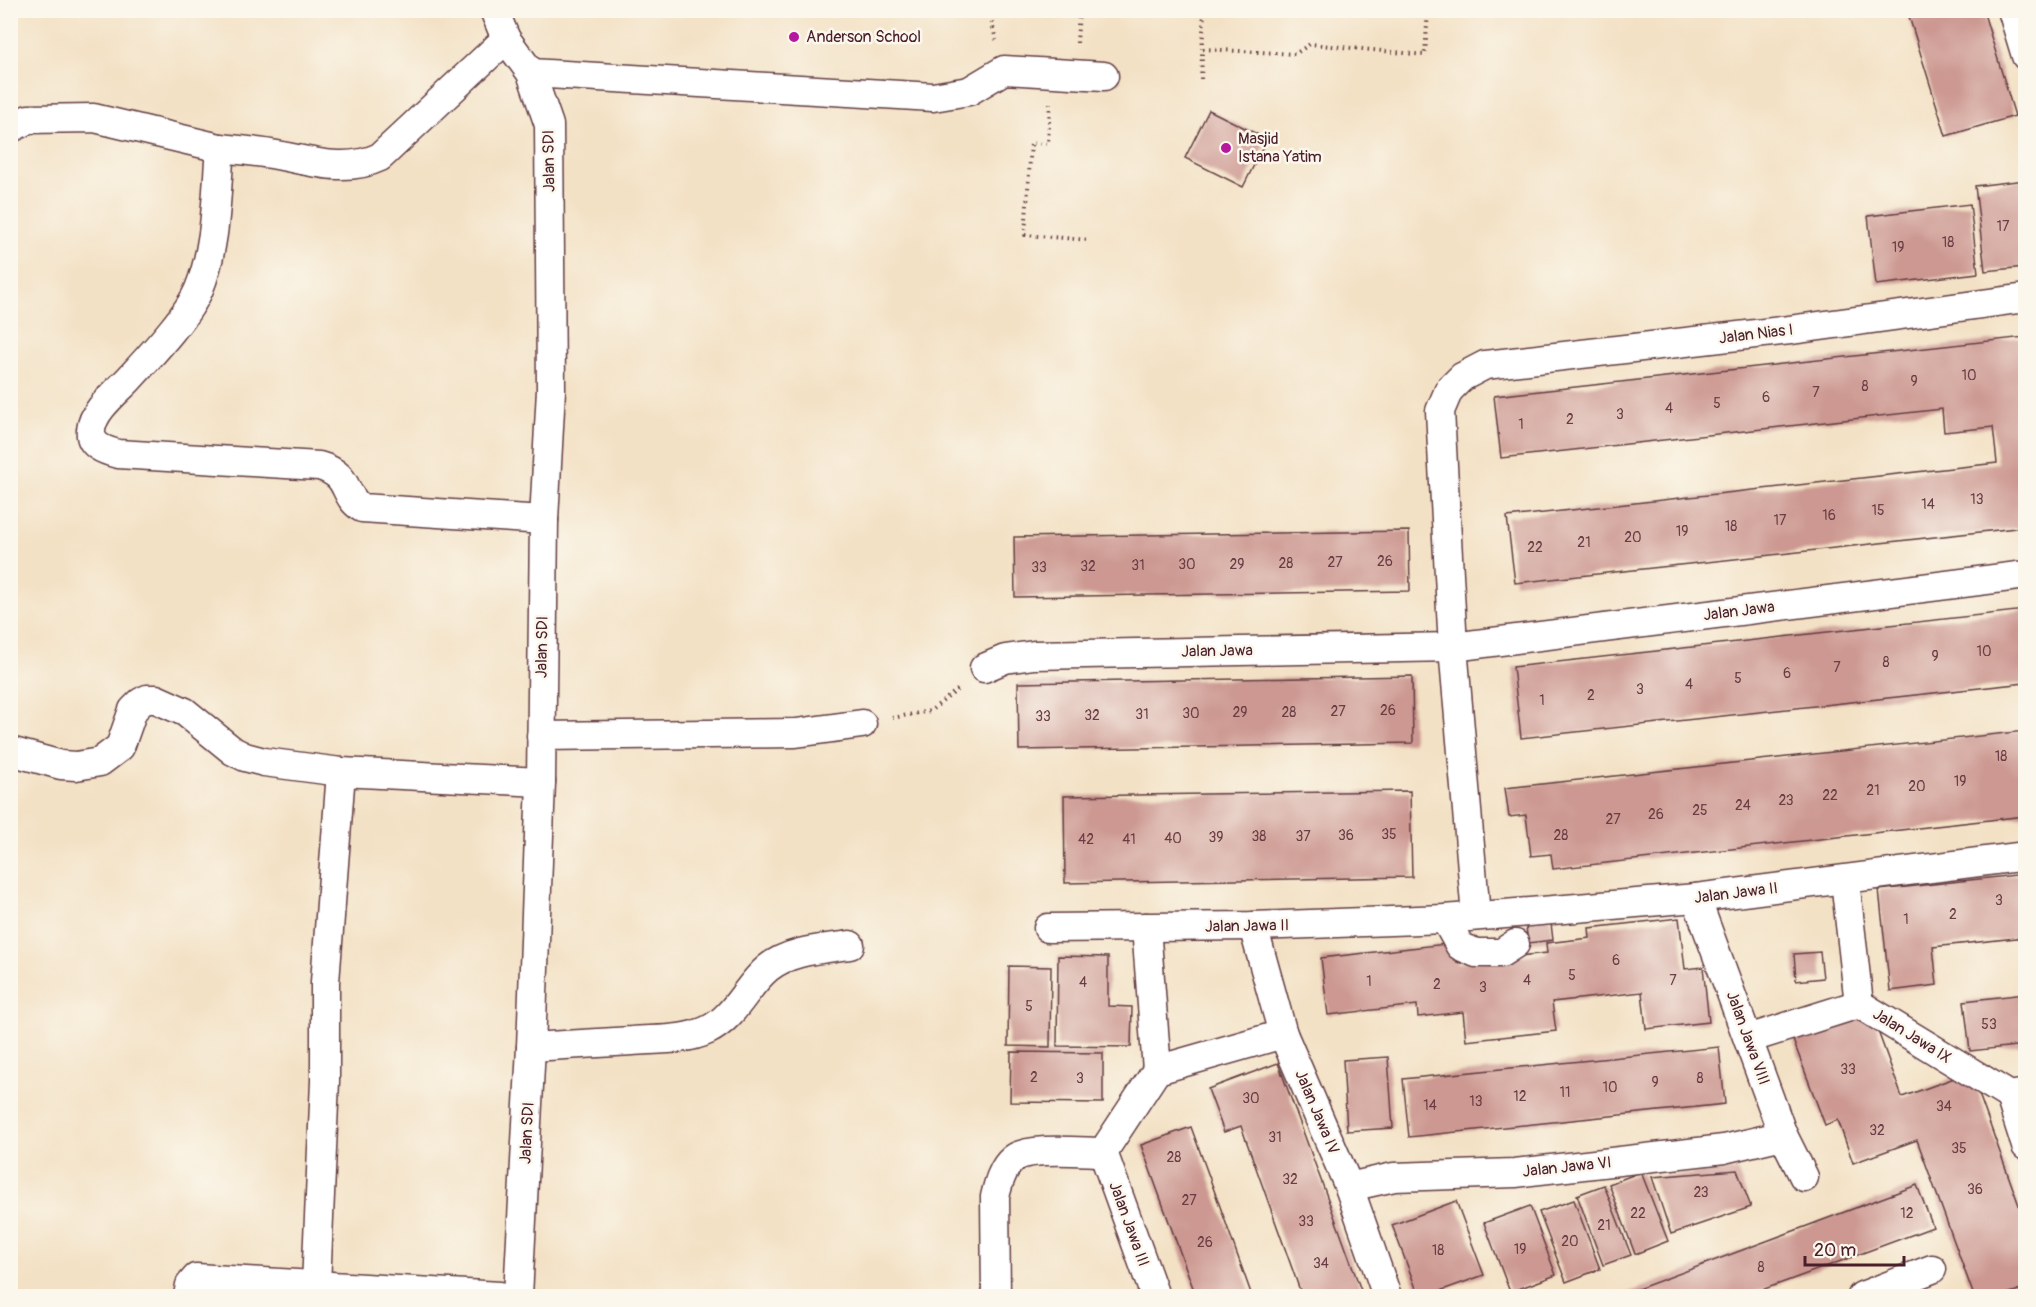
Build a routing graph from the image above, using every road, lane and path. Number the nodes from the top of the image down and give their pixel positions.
1 (494, 10) edge
2 (1204, 10) edge
3 (1428, 10) edge
4 (2012, 10) edge
5 (506, 39) junction
6 (1203, 49) junction
7 (2025, 56) edge
8 (531, 73) junction
9 (1051, 73) junction
10 (1104, 76) dead end
11 (1201, 79) dead end
12 (10, 129) edge
13 (220, 148) junction
14 (1090, 240) dead end
15 (2025, 298) edge
16 (544, 520) junction
17 (2025, 575) edge
18 (1453, 647) junction
19 (984, 668) joint
20 (862, 724) joint
21 (541, 736) junction
22 (10, 751) edge
23 (341, 772) junction
24 (541, 782) junction
25 (2025, 856) edge
26 (1845, 880) junction
27 (1696, 898) junction
28 (1476, 916) junction
29 (1445, 919) junction
30 (1253, 926) junction
31 (1146, 927) junction
32 (1048, 928) dead end
33 (1515, 944) dead end
34 (850, 945) dead end
35 (1859, 1004) junction
36 (1283, 1034) junction
37 (1748, 1039) junction
38 (531, 1047) junction
39 (1157, 1070) junction
40 (2018, 1095) edge
41 (1783, 1135) junction
42 (2025, 1146) edge
43 (1103, 1152) junction
44 (1804, 1177) dead end
45 (1349, 1187) junction
46 (1932, 1269) dead end
47 (316, 1285) junction
48 (188, 1296) edge
49 (500, 1296) edge
50 (518, 1296) edge
51 (996, 1296) edge
52 (1155, 1296) edge
53 (1388, 1296) edge
54 (1862, 1296) edge

1 - 5 street, Jalan SDI
2 - 6 path
3 - 6 path
4 - 7 street
5 - 8 street, Jalan SDI
5 - 13 street
6 - 11 path
8 - 9 street
8 - 16 street, Jalan SDI
9 - 10 street
9 - 14 path
12 - 13 street
13 - 16 street
15 - 18 street, Jalan Nias I
16 - 21 street, Jalan SDI
17 - 18 street, Jalan Jawa
18 - 19 street, Jalan Jawa
18 - 28 street
19 - 20 path
20 - 21 street
21 - 24 street, Jalan SDI
22 - 23 street
23 - 24 street
23 - 47 street
24 - 38 street, Jalan SDI
25 - 26 street, Jalan Jawa II
26 - 27 street, Jalan Jawa II
26 - 35 street, Jalan Jawa IX
27 - 28 street, Jalan Jawa II
27 - 37 street, Jalan Jawa VIII
28 - 29 street, Jalan Jawa II
29 - 30 street, Jalan Jawa II
29 - 33 street
30 - 31 street, Jalan Jawa II
30 - 36 street, Jalan Jawa IV
31 - 32 street, Jalan Jawa II
31 - 39 street
34 - 38 street
35 - 37 street
35 - 40 street, Jalan Jawa IX
36 - 39 street
36 - 45 street, Jalan Jawa IV
37 - 41 street, Jalan Jawa VIII
38 - 50 street, Jalan SDI
39 - 43 street
40 - 42 street, Jalan Jawa IX
41 - 44 street, Jalan Jawa VIII
41 - 45 street, Jalan Jawa VI
43 - 51 street
43 - 52 street, Jalan Jawa III
45 - 53 street, Jalan Jawa IV
46 - 54 street
47 - 48 street
47 - 49 street

